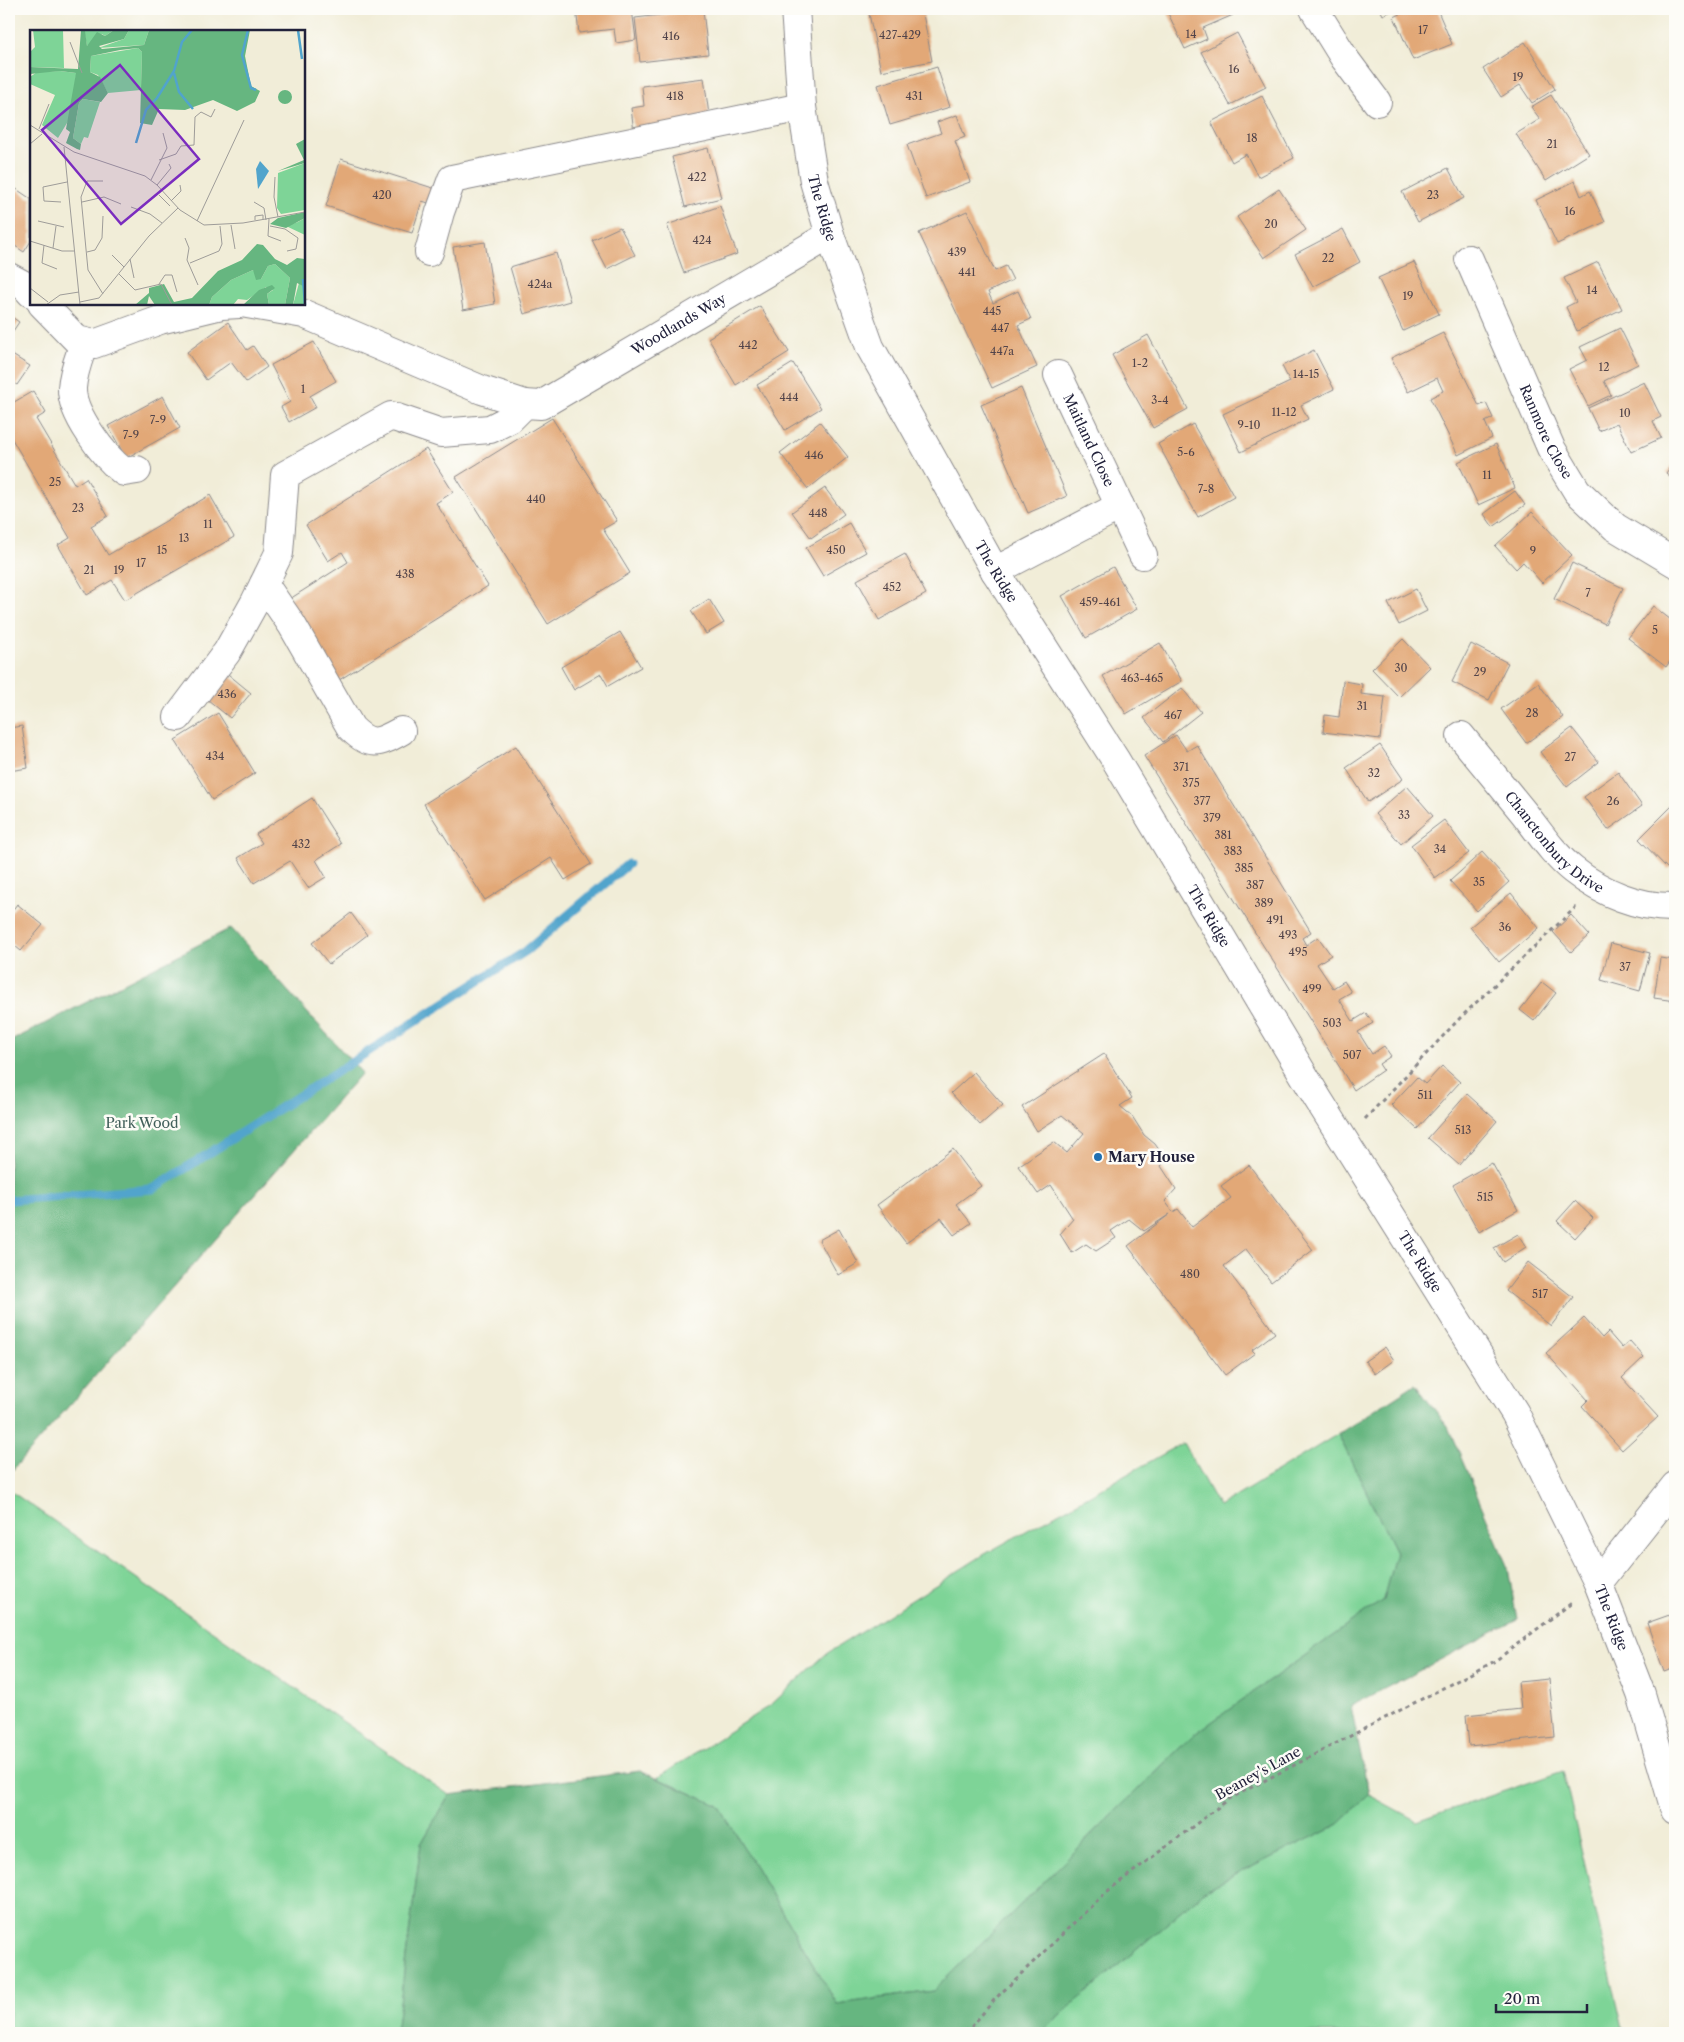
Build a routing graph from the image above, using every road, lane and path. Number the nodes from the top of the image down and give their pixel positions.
1 (795, 9) edge
2 (1314, 9) edge
3 (1377, 102) dead end
4 (802, 107) junction
5 (830, 235) junction
6 (429, 252) dead end
7 (1469, 258) dead end
8 (9, 277) edge
9 (30, 292) edge
10 (43, 305) edge
11 (222, 305) edge
12 (253, 305) edge
13 (84, 343) junction
14 (1058, 375) dead end
15 (525, 404) junction
16 (137, 470) dead end
17 (1120, 506) junction
18 (1143, 556) dead end
19 (1675, 563) edge
20 (994, 571) junction
21 (264, 584) junction
22 (178, 717) dead end
23 (401, 731) dead end
24 (1461, 736) dead end
25 (1597, 886) junction
26 (1675, 907) edge
27 (1344, 1141) junction
28 (1675, 1486) edge
29 (1598, 1583) junction
30 (1675, 1810) edge
31 (966, 2033) edge

1 - 4 street, The Ridge
2 - 3 street
4 - 5 street, The Ridge
4 - 6 street
5 - 15 street, Woodlands Way
5 - 20 street, The Ridge
7 - 19 street, Ranmore Close
8 - 9 street
10 - 13 street
11 - 13 street
12 - 15 street, Woodlands Way
13 - 16 street
14 - 17 street, Maitland Close
15 - 21 street
17 - 18 street, Maitland Close
17 - 20 street
20 - 27 street, The Ridge
21 - 22 street
21 - 23 street
24 - 25 street, Chanctonbury Drive
25 - 26 street, Chanctonbury Drive
25 - 27 path
27 - 29 street, The Ridge
28 - 29 street
29 - 30 street, The Ridge
29 - 31 path, Beaney's Lane

